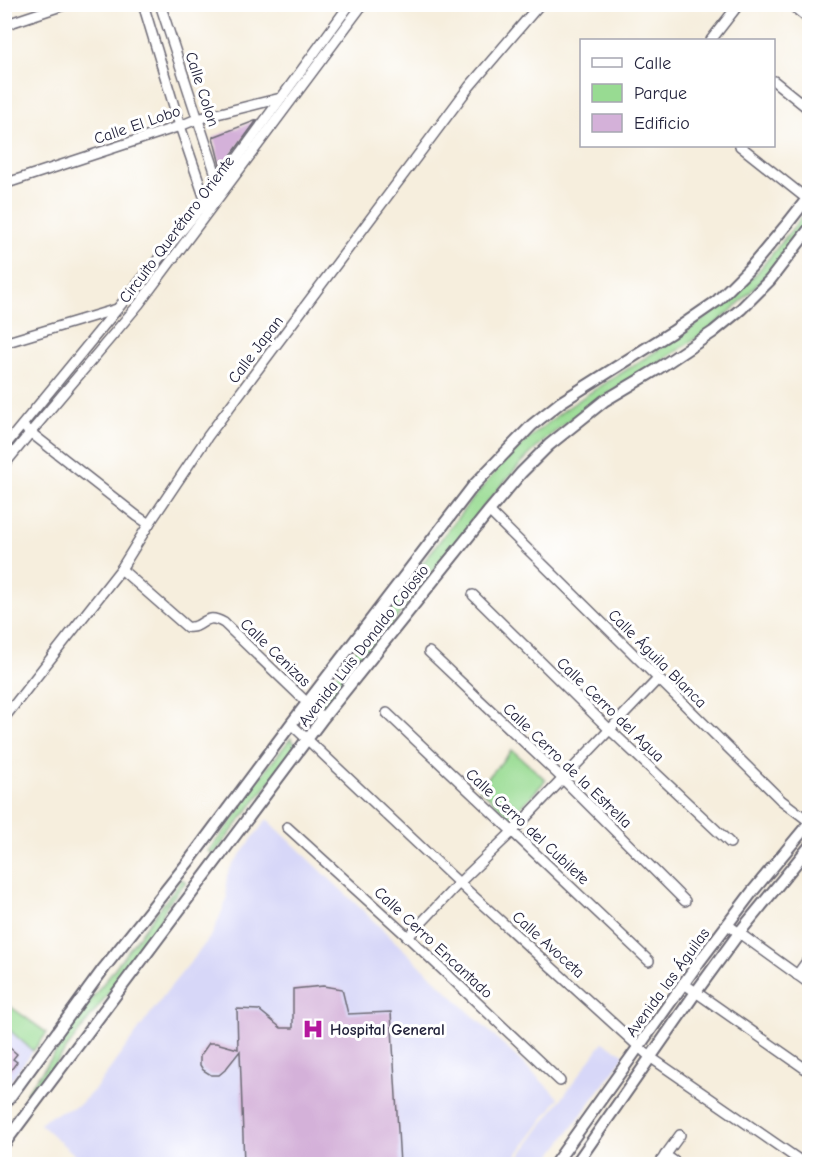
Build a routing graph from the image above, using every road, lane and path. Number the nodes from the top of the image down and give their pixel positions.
1 (67, 4) edge
2 (143, 4) edge
3 (160, 4) edge
4 (350, 4) edge
5 (363, 4) edge
6 (540, 4) edge
7 (739, 4) edge
8 (790, 4) edge
9 (810, 20) edge
10 (4, 25) edge
11 (713, 37) edge
12 (775, 82) edge
13 (281, 98) junction
14 (810, 110) edge
15 (197, 119) junction
16 (180, 126) junction
17 (741, 147) edge
18 (4, 184) edge
19 (217, 184) junction
20 (223, 193) junction
21 (808, 197) edge
22 (208, 205) junction
23 (810, 228) edge
24 (138, 304) junction
25 (117, 309) junction
26 (4, 343) edge
27 (22, 425) junction
28 (30, 433) junction
29 (4, 447) edge
30 (4, 465) edge
31 (489, 511) junction
32 (149, 524) junction
33 (121, 569) junction
34 (473, 595) dead end
35 (429, 652) dead end
36 (658, 679) junction
37 (307, 704) junction
38 (387, 712) dead end
39 (4, 718) edge
40 (323, 718) junction
41 (291, 724) junction
42 (609, 729) junction
43 (307, 741) junction
44 (562, 778) junction
45 (809, 822) edge
46 (287, 827) dead end
47 (512, 832) junction
48 (730, 843) dead end
49 (810, 846) edge
50 (459, 883) junction
51 (685, 901) dead end
52 (728, 925) junction
53 (739, 933) junction
54 (408, 937) junction
55 (810, 957) edge
56 (649, 961) dead end
57 (797, 975) junction
58 (683, 983) junction
59 (810, 984) edge
60 (696, 992) junction
61 (639, 1047) junction
62 (650, 1057) junction
63 (810, 1072) edge
64 (560, 1081) dead end
65 (4, 1105) edge
66 (680, 1135) dead end
67 (4, 1144) edge
68 (665, 1155) junction
69 (555, 1164) edge
70 (576, 1164) edge
71 (659, 1164) edge
72 (678, 1164) edge
73 (805, 1164) edge

1 - 10 street
2 - 16 street, Calle Colon
3 - 15 street, Calle Colon
4 - 13 street, Circuito Querétaro Oriente
5 - 20 street, Circuito Querétaro Oriente
6 - 32 street, Calle Japan
7 - 11 street
8 - 9 street
12 - 14 street
13 - 15 street, Calle El Lobo
13 - 19 street, Circuito Querétaro Oriente
15 - 16 street, Calle El Lobo
15 - 19 street, Calle Colon
16 - 18 street, Calle El Lobo
16 - 22 street, Calle Colon
17 - 21 street
19 - 20 street, Calle Colon
19 - 22 street, Circuito Querétaro Oriente
20 - 22 street, Circuito Querétaro Oriente
21 - 37 street, Avenida Luis Donaldo Colosio
22 - 24 street, Circuito Querétaro Oriente
22 - 25 street, Circuito Querétaro Oriente
23 - 31 street, Avenida Luis Donaldo Colosio
24 - 25 street
24 - 28 street, Circuito Querétaro Oriente
25 - 26 street
25 - 27 street, Circuito Querétaro Oriente
27 - 28 street
27 - 29 street, Circuito Querétaro Oriente
28 - 30 street, Circuito Querétaro Oriente
28 - 32 street
31 - 36 street, Calle Águila Blanca
31 - 40 street, Avenida Luis Donaldo Colosio
32 - 33 street, Calle Japan
33 - 37 street, Calle Cenizas
33 - 39 street, Calle Japan
34 - 42 street, Calle Cerro del Agua
35 - 44 street, Calle Cerro de la Estrella
36 - 42 street
36 - 45 street, Calle Águila Blanca
37 - 40 street, Calle Cenizas
37 - 41 street, Avenida Luis Donaldo Colosio
38 - 47 street, Calle Cerro del Cubilete
40 - 43 street, Avenida Luis Donaldo Colosio
41 - 43 street, Calle Avoceta
41 - 65 street, Avenida Luis Donaldo Colosio
42 - 44 street
42 - 48 street, Calle Cerro del Agua
43 - 50 street, Calle Avoceta
43 - 67 street, Avenida Luis Donaldo Colosio
44 - 47 street
44 - 51 street, Calle Cerro de la Estrella
45 - 52 street, Avenida las Águilas
46 - 54 street, Calle Cerro Encantado
47 - 50 street
47 - 56 street, Calle Cerro del Cubilete
49 - 53 street, Avenida las Águilas
50 - 54 street
50 - 61 street, Calle Avoceta
52 - 53 street
52 - 58 street, Avenida las Águilas
53 - 57 street
53 - 60 street, Avenida las Águilas
54 - 64 street, Calle Cerro Encantado
55 - 57 street
57 - 59 street
58 - 60 street
58 - 61 street, Avenida las Águilas
60 - 62 street, Avenida las Águilas
60 - 63 street
61 - 62 street, Calle Avoceta
61 - 69 street, Avenida las Águilas
62 - 70 street, Avenida las Águilas
62 - 73 street, Calle Avoceta
66 - 68 street
68 - 71 street
68 - 72 street

